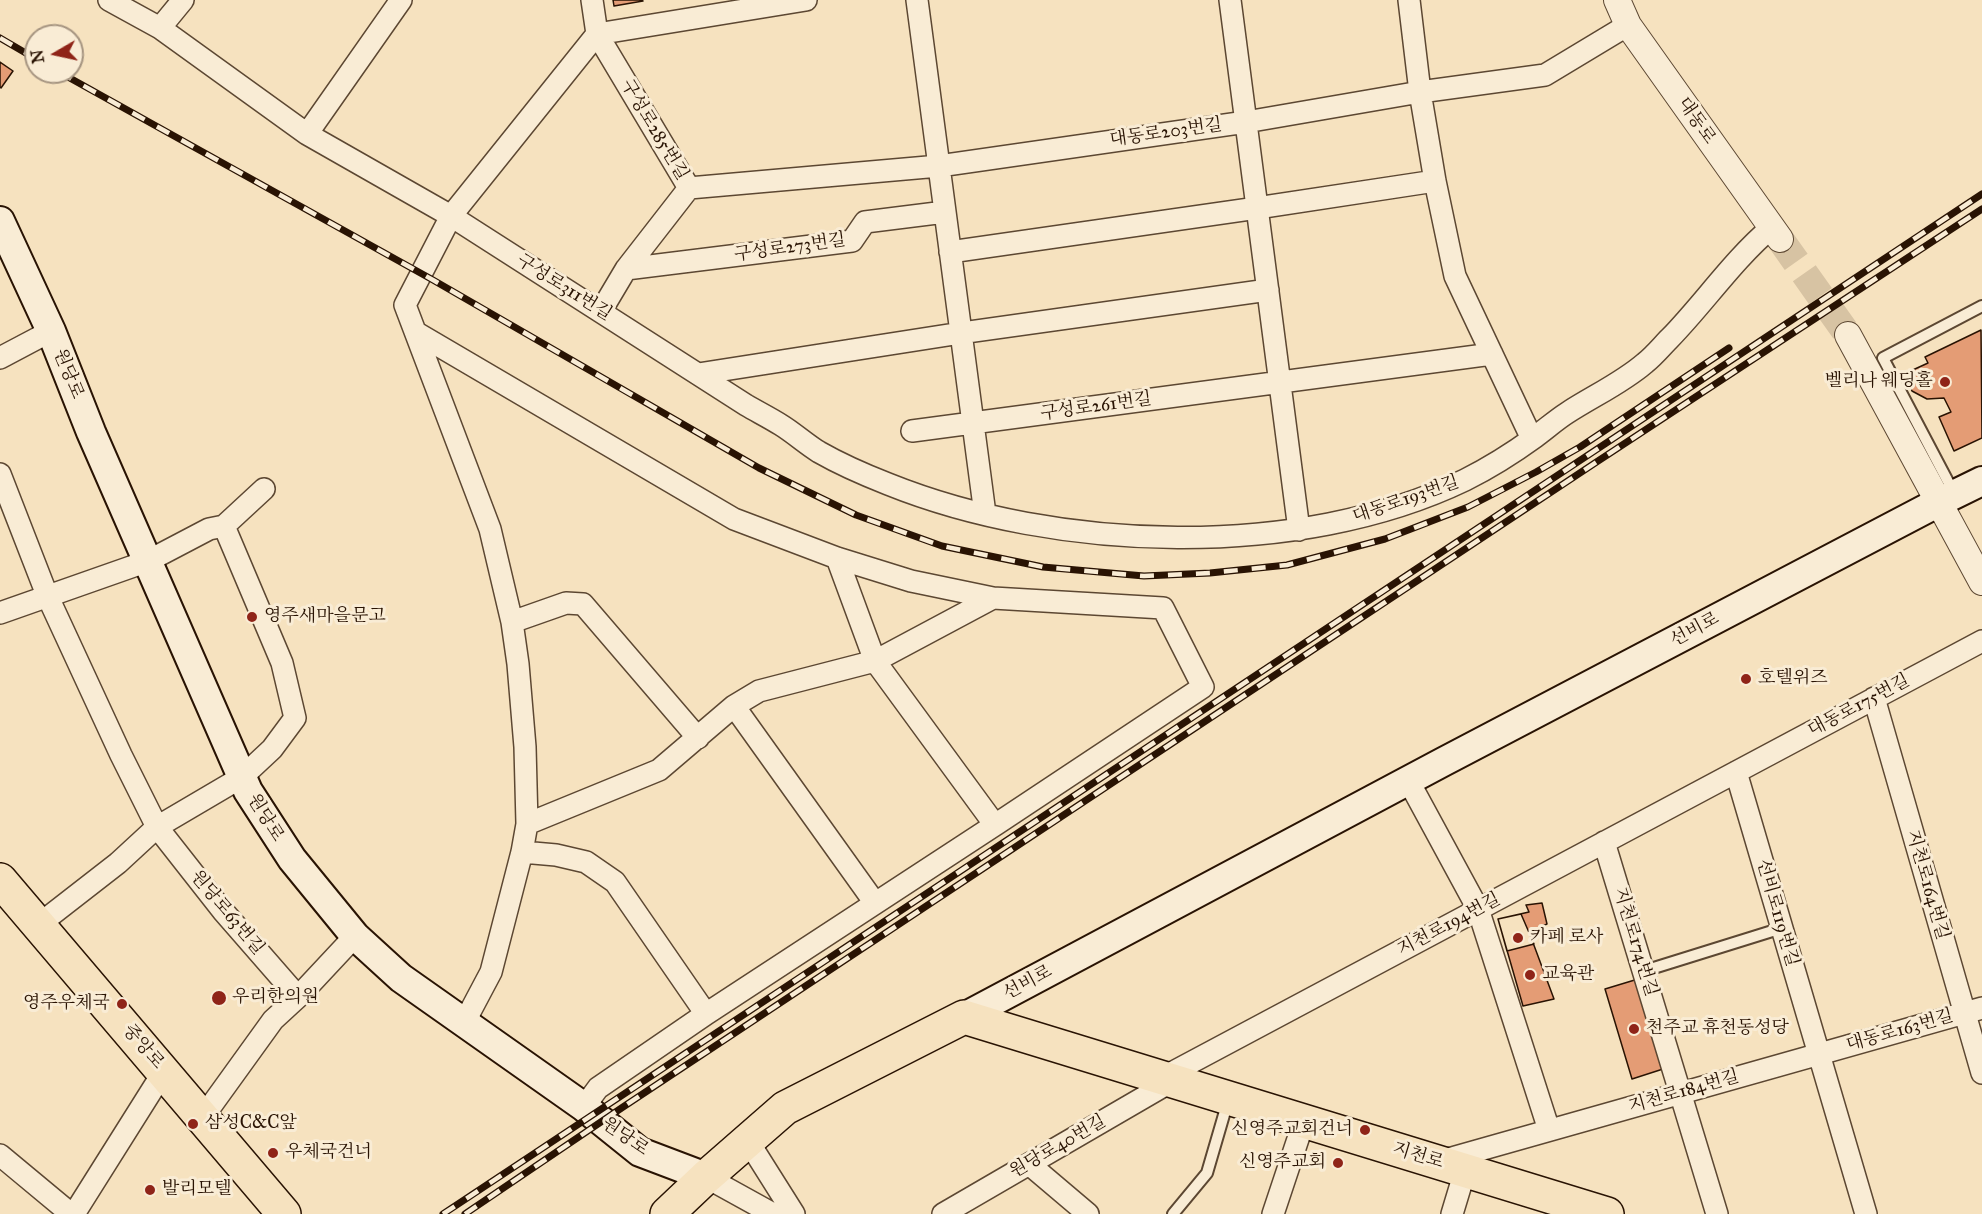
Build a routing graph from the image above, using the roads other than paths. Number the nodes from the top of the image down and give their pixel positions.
1 (109, 0) edge
2 (183, 0) edge
3 (400, 0) edge
4 (592, 0) edge
5 (806, 0) edge
6 (917, 0) edge
7 (1230, 0) edge
8 (1409, 0) edge
9 (1617, 0) edge
10 (1628, 25) junction
11 (160, 28) junction
12 (597, 34) junction
13 (1420, 92) junction
14 (1246, 122) junction
15 (307, 134) junction
16 (939, 166) junction
17 (1435, 181) junction
18 (689, 188) junction
19 (1257, 208) junction
20 (945, 212) junction
21 (451, 216) junction
22 (0, 221) edge
23 (1776, 233) joint
24 (950, 252) junction
25 (626, 269) junction
26 (1268, 290) junction
27 (1982, 306) edge
28 (601, 310) junction
29 (51, 331) junction
30 (417, 333) junction
31 (961, 333) junction
32 (1848, 335) tunnel mouth
33 (1492, 354) junction
34 (0, 358) edge
35 (698, 374) junction
36 (1280, 382) junction
37 (973, 423) junction
38 (912, 431) dead end
39 (1532, 439) junction
40 (0, 474) edge
41 (1982, 481) edge
42 (264, 489) dead end
43 (1947, 498) junction
44 (985, 513) junction
45 (224, 526) junction
46 (1299, 530) junction
47 (837, 558) junction
48 (148, 561) junction
49 (1982, 582) edge
50 (47, 595) junction
51 (993, 598) junction
52 (0, 613) edge
53 (512, 622) junction
54 (1982, 640) edge
55 (875, 661) junction
56 (1874, 698) junction
57 (734, 706) junction
58 (698, 738) junction
59 (1736, 772) junction
60 (242, 777) junction
61 (1408, 780) junction
62 (527, 824) junction
63 (995, 825) junction
64 (157, 827) junction
65 (1604, 842) junction
66 (522, 852) junction
67 (0, 880) edge
68 (875, 903) junction
69 (1478, 909) junction
70 (38, 926) junction
71 (1782, 928) junction
72 (355, 936) junction
73 (1644, 971) junction
74 (298, 997) junction
75 (1973, 1010) edge
76 (706, 1014) junction
77 (964, 1017) junction
78 (464, 1023) junction
79 (1819, 1054) junction
80 (164, 1071) junction
81 (1982, 1072) edge
82 (1167, 1079) junction
83 (1681, 1093) junction
84 (1228, 1098) junction
85 (584, 1107) junction
86 (203, 1117) junction
87 (1304, 1121) junction
88 (1549, 1130) junction
89 (747, 1141) junction
90 (0, 1155) edge
91 (1029, 1164) junction
92 (1451, 1166) junction
93 (706, 1177) junction
94 (1564, 1208) edge
95 (72, 1214) edge
96 (284, 1214) edge
97 (667, 1214) edge
98 (773, 1214) edge
99 (794, 1214) edge
100 (943, 1214) edge
101 (1088, 1214) edge
102 (1173, 1214) edge
103 (1273, 1214) edge
104 (1452, 1214) edge
105 (1607, 1214) edge
106 (1717, 1214) edge
107 (1866, 1214) edge

1 - 11 street, 구성로311번길
2 - 11 street
3 - 15 street
4 - 12 street, 구성로285번길
5 - 12 street
6 - 16 street
7 - 14 street
8 - 13 street
9 - 10 street, 대동로
10 - 13 street, 대동로203번길
10 - 23 street, 대동로
11 - 15 street, 구성로311번길
12 - 18 street, 구성로285번길
12 - 21 street
13 - 14 street, 대동로203번길
13 - 17 street
14 - 16 street, 대동로203번길
14 - 19 street
15 - 21 street, 구성로311번길
16 - 18 street, 대동로203번길
16 - 20 street
17 - 19 street
17 - 33 street
18 - 25 street, 구성로285번길
19 - 24 street
19 - 26 street
20 - 24 street
20 - 25 street, 구성로273번길
21 - 28 street, 구성로311번길
21 - 30 street
22 - 29 main road, 원당로
23 - 39 street, 대동로193번길
24 - 31 street
25 - 28 street, 구성로285번길
26 - 31 street
26 - 36 street
27 - 43 lane
28 - 35 street, 구성로311번길
29 - 34 street
29 - 48 main road, 원당로
30 - 47 street
30 - 53 street
31 - 35 street
31 - 37 street
32 - 43 street
33 - 36 street, 구성로261번길
33 - 39 street
35 - 44 street, 구성로311번길
36 - 37 street, 구성로261번길
36 - 46 street
37 - 38 street, 구성로261번길
37 - 44 street
39 - 46 street, 대동로193번길
40 - 50 street, 원당로63번길
41 - 43 main road, 선비로
42 - 45 street
43 - 49 street
43 - 61 main road, 선비로
44 - 46 street, 대동로193번길
45 - 48 street
45 - 60 street
47 - 51 street
47 - 55 street
48 - 50 street
48 - 60 main road, 원당로
50 - 52 street
50 - 64 street, 원당로63번길
51 - 55 street
51 - 63 street
53 - 58 street
53 - 62 street
54 - 56 street, 대동로175번길
55 - 57 street
55 - 63 street
56 - 59 street, 대동로175번길
56 - 75 street, 지천로164번길
57 - 58 street
57 - 68 street
58 - 62 street
59 - 65 street, 지천로194번길
59 - 71 street, 선비로119번길
60 - 64 street
60 - 72 main road, 원당로
61 - 69 street
61 - 77 main road, 선비로
62 - 66 street
63 - 68 street
64 - 70 street
64 - 74 street, 원당로63번길
65 - 69 street, 지천로194번길
65 - 73 street, 지천로174번길
66 - 76 street
66 - 78 street
67 - 70 main road, 중앙로
68 - 76 street
69 - 82 street, 지천로194번길
69 - 88 street
70 - 80 main road, 중앙로
71 - 73 lane
71 - 79 street, 선비로119번길
72 - 74 street
72 - 78 main road, 원당로
73 - 83 street, 지천로174번길
74 - 86 street
75 - 79 street, 대동로163번길
75 - 81 street, 지천로164번길
76 - 85 street
77 - 82 main road, 지천로
77 - 89 main road, 선비로
78 - 85 main road, 원당로
79 - 83 street, 지천로184번길
79 - 107 street, 선비로119번길
80 - 86 main road, 중앙로
80 - 95 street
82 - 84 main road, 지천로
82 - 91 street, 원당로40번길
83 - 88 street, 지천로184번길
83 - 106 street, 지천로174번길
84 - 87 main road, 지천로
84 - 102 lane
85 - 93 main road, 원당로
86 - 96 main road, 중앙로
87 - 92 main road, 지천로
87 - 103 street
88 - 92 street, 지천로184번길
89 - 93 main road, 선비로
89 - 99 street
90 - 95 street
91 - 100 street, 원당로40번길
91 - 101 street
92 - 94 main road, 지천로
92 - 104 street
93 - 97 main road, 선비로
93 - 98 street, 원당로
94 - 105 main road, 지천로

